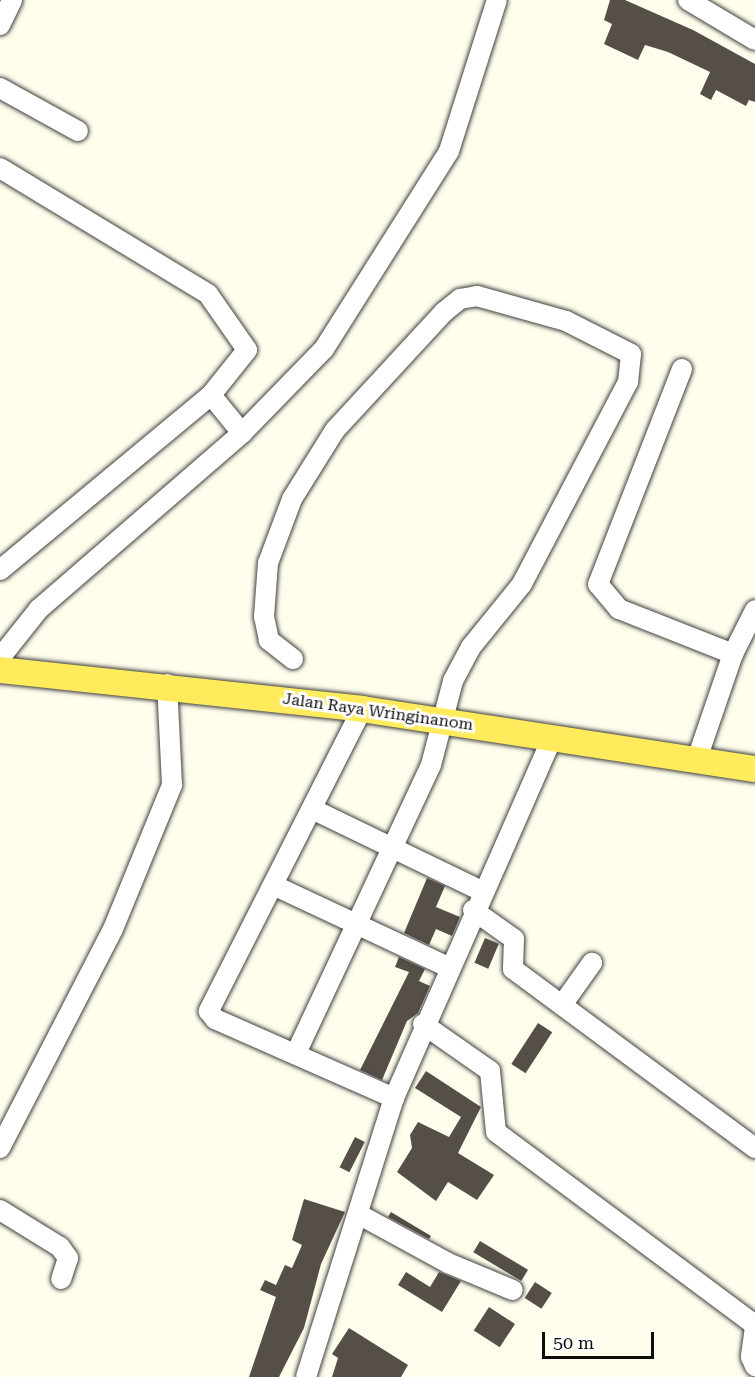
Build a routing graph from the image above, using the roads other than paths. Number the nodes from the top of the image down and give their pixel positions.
1 (12, 0) edge
2 (497, 0) edge
3 (688, 0) edge
4 (0, 25) edge
5 (755, 40) edge
6 (0, 88) edge
7 (78, 131) dead end
8 (0, 168) edge
9 (682, 369) dead end
10 (211, 395) junction
11 (243, 433) junction
12 (0, 570) edge
13 (755, 610) edge
14 (733, 654) junction
15 (0, 658) edge
16 (293, 660) dead end
17 (0, 670) edge
18 (168, 705) junction
19 (444, 720) junction
20 (352, 730) junction
21 (545, 758) junction
22 (697, 759) junction
23 (755, 769) edge
24 (312, 809) junction
25 (394, 849) junction
26 (273, 885) junction
27 (482, 891) junction
28 (473, 910) junction
29 (358, 924) junction
30 (592, 963) dead end
31 (448, 967) junction
32 (562, 1005) junction
33 (423, 1024) junction
34 (296, 1053) junction
35 (394, 1098) junction
36 (0, 1148) edge
37 (755, 1148) edge
38 (0, 1210) edge
39 (360, 1215) junction
40 (61, 1279) dead end
41 (513, 1290) dead end
42 (755, 1326) edge
43 (755, 1366) edge
44 (306, 1377) edge

1 - 4 street
2 - 11 street
3 - 5 street
6 - 7 street
8 - 10 street
9 - 14 street
10 - 11 street
10 - 12 street
11 - 15 street
13 - 14 street
14 - 22 street
16 - 19 street
17 - 18 main road, Jalan Raya Wringinanom
18 - 20 main road, Jalan Raya Wringinanom
18 - 36 street
19 - 20 main road, Jalan Raya Wringinanom
19 - 21 main road, Jalan Raya Wringinanom
19 - 25 street
20 - 24 street
21 - 22 main road, Jalan Raya Wringinanom
21 - 27 street
22 - 23 main road, Jalan Raya Wringinanom
24 - 25 street
24 - 26 street
25 - 27 street
25 - 29 street
26 - 29 street
26 - 34 street
27 - 28 street
28 - 31 street
28 - 32 street
29 - 31 street
29 - 34 street
30 - 32 street
31 - 33 street
32 - 37 street
33 - 35 street
33 - 42 street
34 - 35 street
35 - 39 street
38 - 40 street
39 - 41 street
39 - 44 street
42 - 43 street

